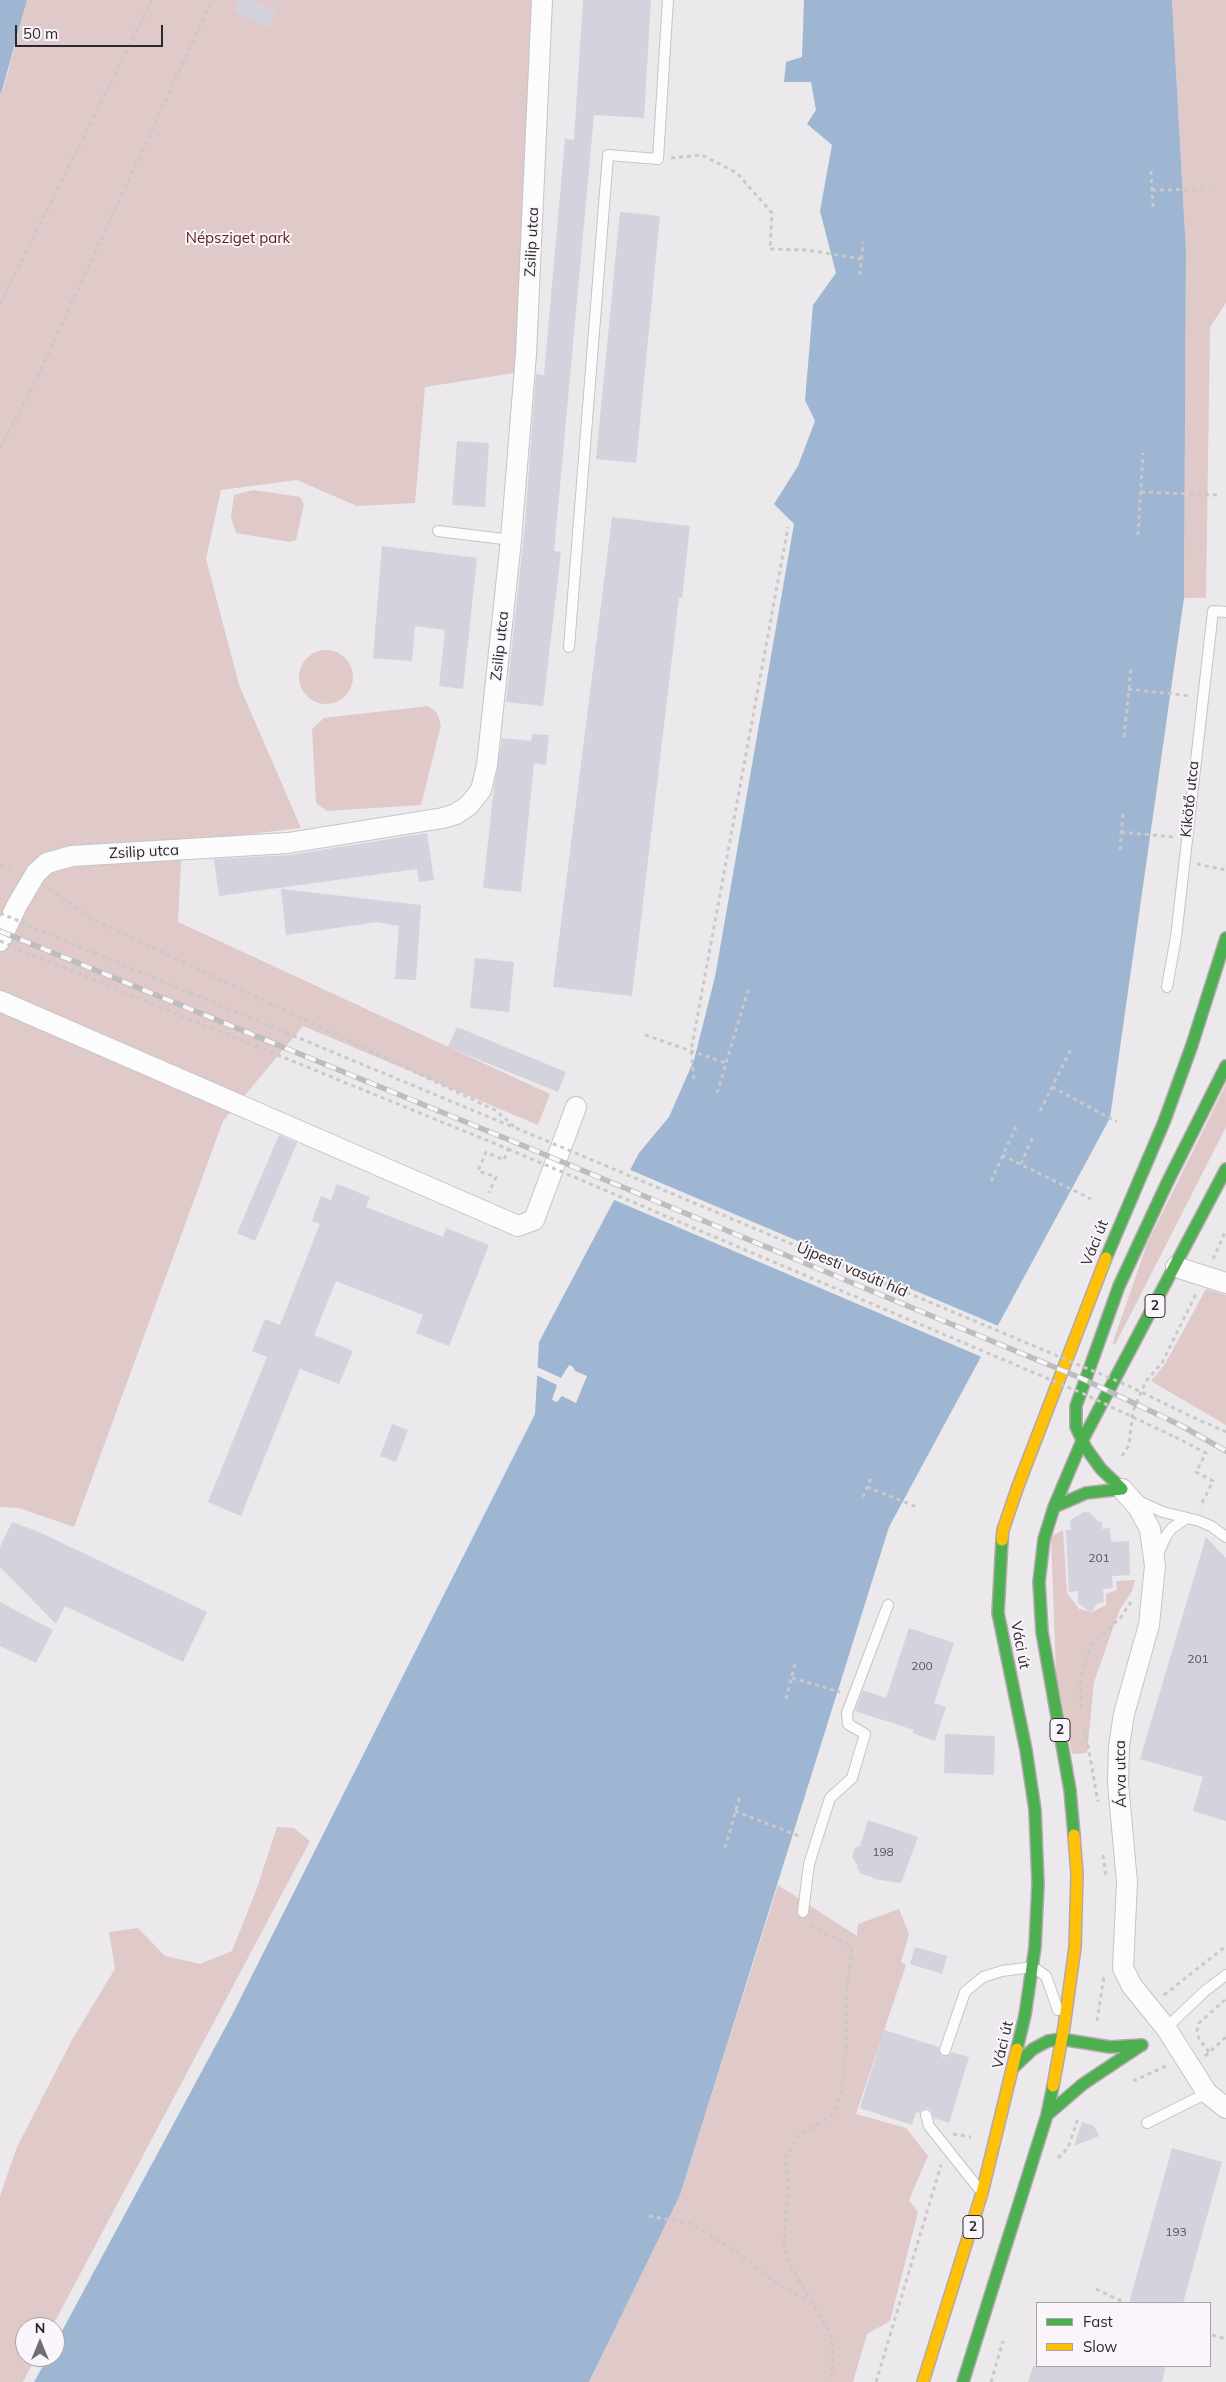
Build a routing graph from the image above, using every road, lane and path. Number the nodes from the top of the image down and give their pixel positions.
1 (152, 0) edge
2 (212, 0) edge
3 (542, 0) edge
4 (668, 0) edge
5 (658, 159) junction
6 (1151, 171) dead end
7 (1209, 189) dead end
8 (1152, 190) junction
9 (1153, 207) dead end
10 (862, 242) dead end
11 (861, 259) junction
12 (860, 275) dead end
13 (0, 304) edge
14 (0, 448) edge
15 (1143, 453) dead end
16 (1141, 492) junction
17 (1218, 495) dead end
18 (788, 527) dead end
19 (438, 531) dead end
20 (1138, 535) dead end
21 (511, 540) junction
22 (1226, 612) edge
23 (569, 647) dead end
24 (1131, 668) dead end
25 (1128, 689) junction
26 (1201, 697) junction
27 (1124, 737) dead end
28 (1123, 813) dead end
29 (1121, 832) junction
30 (1180, 838) dead end
31 (1120, 850) dead end
32 (1202, 865) dead end
33 (1226, 870) edge
34 (36, 873) junction
35 (8, 910) edge
36 (1226, 938) edge
37 (6, 944) edge
38 (1166, 987) dead end
39 (748, 990) dead end
40 (0, 1001) edge
41 (645, 1035) dead end
42 (1192, 1045) junction
43 (1072, 1047) dead end
44 (691, 1051) junction
45 (726, 1063) junction
46 (1226, 1066) edge
47 (694, 1079) dead end
48 (1052, 1087) junction
49 (717, 1093) dead end
50 (576, 1107) dead end
51 (1040, 1111) dead end
52 (1117, 1122) dead end
53 (1178, 1122) dead end
54 (1016, 1127) dead end
55 (516, 1128) junction
56 (1033, 1137) dead end
57 (1174, 1140) dead end
58 (508, 1149) junction
59 (1002, 1155) junction
60 (1021, 1164) junction
61 (1226, 1170) edge
62 (991, 1181) dead end
63 (1166, 1183) junction
64 (1091, 1198) dead end
65 (482, 1210) junction
66 (1226, 1230) edge
67 (1176, 1267) junction
68 (1204, 1277) junction
69 (1226, 1283) edge
70 (1120, 1286) junction
71 (1072, 1351) junction
72 (1226, 1432) edge
73 (1082, 1441) junction
74 (872, 1476) dead end
75 (867, 1488) junction
76 (1126, 1492) junction
77 (863, 1497) dead end
78 (917, 1507) dead end
79 (1054, 1507) junction
80 (1198, 1510) dead end
81 (1187, 1518) junction
82 (1226, 1537) edge
83 (1155, 1566) junction
84 (888, 1605) dead end
85 (796, 1660) dead end
86 (792, 1678) junction
87 (843, 1693) dead end
88 (786, 1699) dead end
89 (740, 1796) dead end
90 (735, 1811) junction
91 (808, 1839) dead end
92 (725, 1848) dead end
93 (803, 1912) joint
94 (1226, 1946) edge
95 (1033, 1967) junction
96 (1226, 1974) edge
97 (1226, 1999) edge
98 (1148, 2007) junction
99 (1064, 2027) junction
100 (1166, 2028) junction
101 (1226, 2037) edge
102 (1061, 2039) junction
103 (1142, 2045) junction
104 (946, 2050) dead end
105 (1209, 2052) junction
106 (1188, 2063) junction
107 (1013, 2068) junction
108 (1127, 2084) dead end
109 (1207, 2093) junction
110 (1226, 2108) edge
111 (926, 2115) dead end
112 (1047, 2115) junction
113 (1084, 2116) dead end
114 (1147, 2123) dead end
115 (994, 2144) junction
116 (946, 2147) junction
117 (1034, 2157) junction
118 (982, 2193) junction
119 (649, 2216) dead end
120 (1096, 2289) dead end
121 (811, 2301) junction
122 (1123, 2302) edge
123 (1212, 2335) dead end
124 (1226, 2339) edge
125 (964, 2381) edge
126 (831, 2382) edge
127 (876, 2382) edge
128 (923, 2382) edge

1 - 13 path
2 - 14 path
3 - 21 street, Zsilip utca
4 - 5 lane
5 - 11 path
5 - 23 lane
6 - 8 path
7 - 8 path
8 - 9 path
10 - 11 path
11 - 12 path
15 - 16 path
16 - 17 path
16 - 20 path
18 - 44 path
19 - 21 lane
21 - 34 street, Zsilip utca
22 - 26 lane, Kikötő utca
24 - 25 path
25 - 26 path
25 - 27 path
26 - 38 lane, Kikötő utca
28 - 29 path
29 - 30 path
29 - 31 path
32 - 33 path
34 - 35 street, Zsilip utca
34 - 55 path
35 - 37 street, Zsilip utca
35 - 55 path, Újpesti vasúti híd, bridge
36 - 42 main road, Váci út / 2
37 - 58 path
39 - 45 path
40 - 65 street
41 - 44 path
42 - 53 main road
42 - 71 main road, Váci út / 2
43 - 48 path
44 - 45 path
44 - 47 path
45 - 49 path
46 - 63 main road
48 - 51 path
48 - 52 path
50 - 65 street
54 - 59 path
55 - 72 path, Újpesti vasúti híd, bridge
56 - 60 path
57 - 63 main road
58 - 65 path
58 - 80 path, bridge
59 - 60 path
59 - 62 path
60 - 64 path
61 - 67 main road, Váci út / 2
63 - 70 main road
66 - 68 path
67 - 68 street
67 - 73 main road, Váci út / 2
68 - 69 street
70 - 71 main road
70 - 73 main road
71 - 95 main road, Váci út / 2
73 - 76 main road
73 - 79 main road, Váci út / 2
74 - 75 path
75 - 77 path
75 - 78 path
76 - 79 main road
76 - 81 lane
76 - 83 street, Árva utca
79 - 99 main road, Váci út / 2
81 - 82 lane
81 - 83 lane
83 - 98 street, Árva utca
84 - 93 lane
85 - 86 path
86 - 87 path
86 - 88 path
89 - 90 path
90 - 91 path
90 - 92 path
93 - 121 path
94 - 98 path
95 - 99 lane
95 - 104 lane
95 - 107 main road, Váci út / 2
96 - 100 lane
97 - 105 path
98 - 100 street, Árva utca
99 - 102 main road, Váci út / 2
100 - 103 street
100 - 106 street, Árva utca
101 - 105 path
102 - 103 main road
102 - 107 main road
102 - 112 main road, Váci út / 2
103 - 112 main road
105 - 106 path
106 - 108 path
106 - 109 street, Árva utca
107 - 115 main road, Váci út / 2
109 - 110 street, Árva utca
109 - 114 lane
111 - 116 lane
112 - 117 main road, Váci út / 2
113 - 117 path
115 - 116 path
115 - 118 main road, Váci út / 2
116 - 118 lane
116 - 127 path
117 - 125 main road, Váci út / 2
118 - 128 main road, Váci út / 2
119 - 121 path
120 - 122 path
121 - 126 path
123 - 124 path

